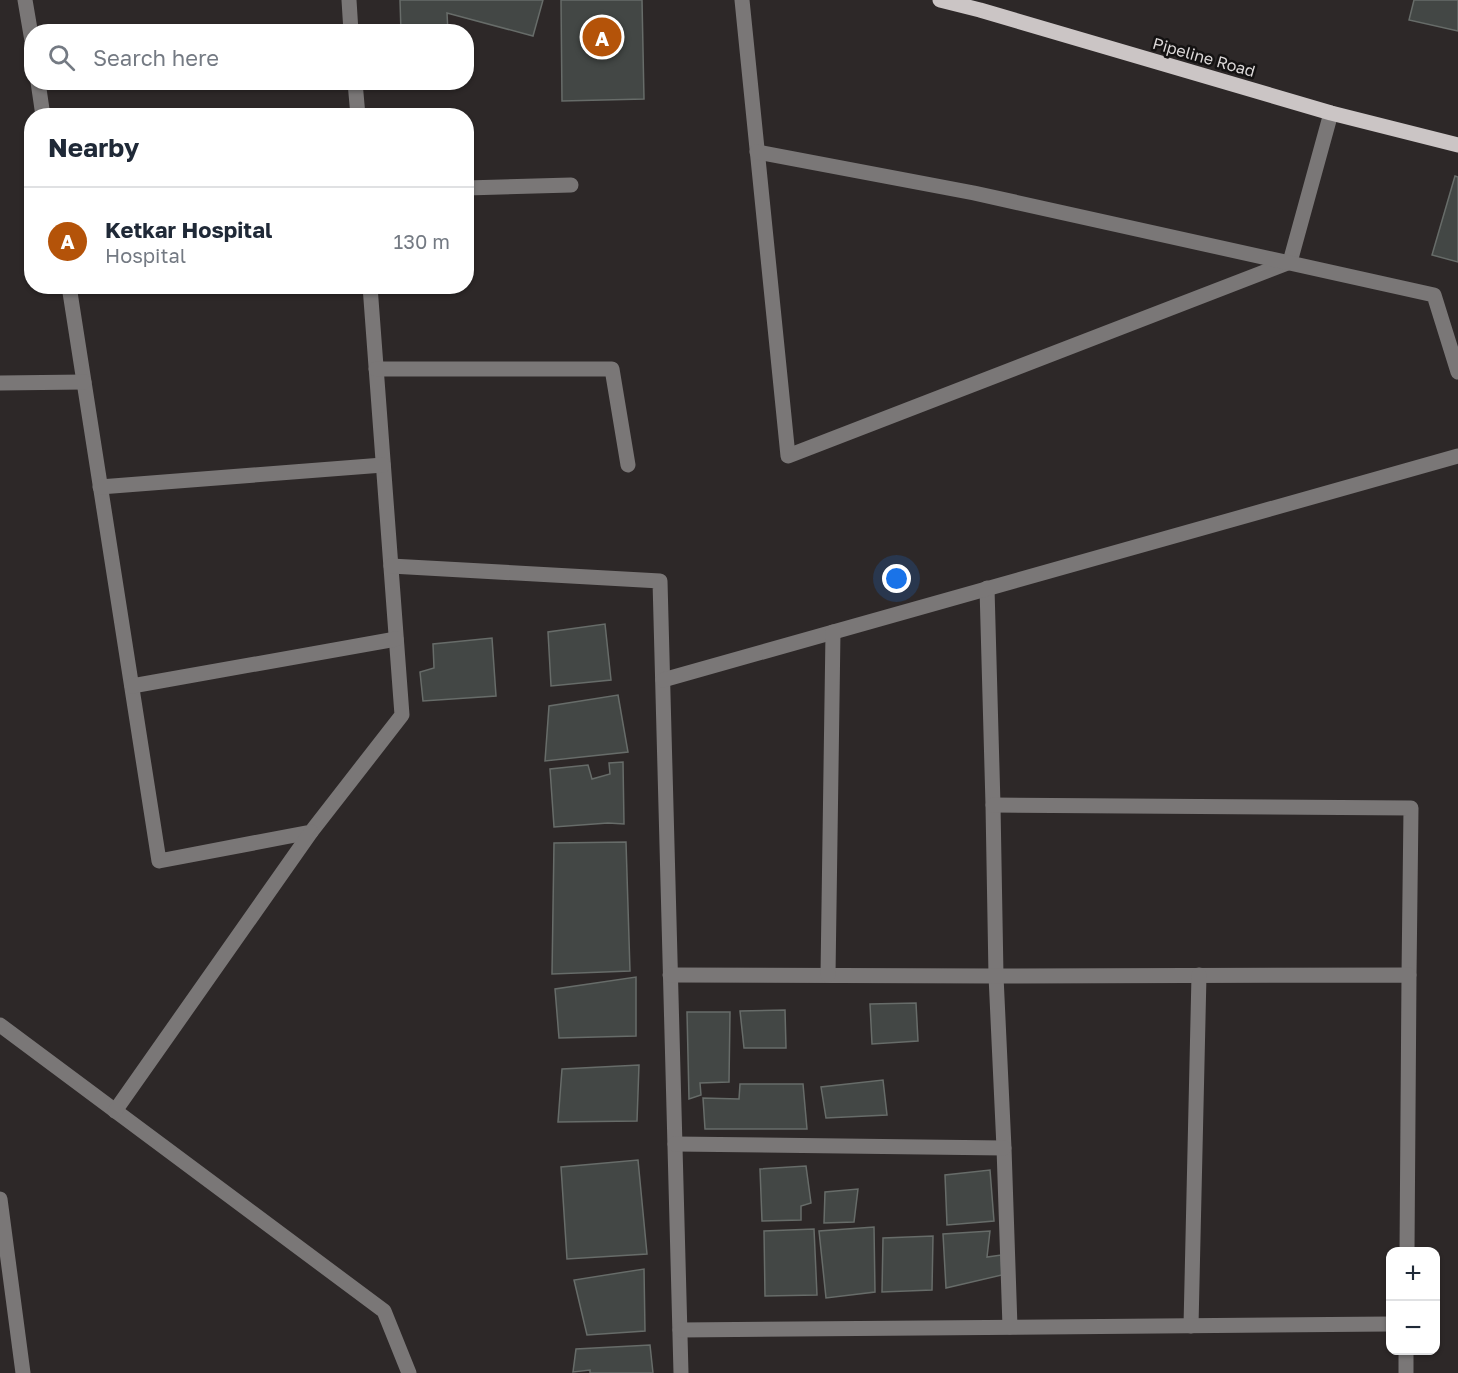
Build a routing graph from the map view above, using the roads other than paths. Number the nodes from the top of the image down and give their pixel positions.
1 (25, 0) edge
2 (349, 0) edge
3 (742, 0) edge
4 (940, 0) edge
5 (980, 5) edge
6 (29, 24) edge
7 (350, 24) edge
8 (39, 90) edge
9 (355, 90) edge
10 (42, 108) edge
11 (357, 108) edge
12 (1331, 113) junction
13 (1458, 145) edge
14 (757, 152) junction
15 (571, 186) dead end
16 (474, 188) edge
17 (1290, 262) junction
18 (70, 294) edge
19 (371, 294) edge
20 (376, 369) junction
21 (1458, 372) edge
22 (84, 382) junction
23 (0, 383) edge
24 (1458, 456) edge
25 (383, 465) junction
26 (628, 465) dead end
27 (100, 487) junction
28 (391, 566) junction
29 (987, 588) junction
30 (833, 632) junction
31 (396, 639) junction
32 (663, 680) junction
33 (132, 686) junction
34 (993, 805) junction
35 (311, 832) junction
36 (670, 975) junction
37 (828, 975) junction
38 (1199, 975) junction
39 (1409, 975) junction
40 (996, 976) junction
41 (0, 1025) edge
42 (115, 1111) junction
43 (675, 1144) junction
44 (1004, 1148) junction
45 (0, 1199) edge
46 (1407, 1247) edge
47 (1386, 1324) edge
48 (1191, 1326) junction
49 (1010, 1327) junction
50 (680, 1330) junction
51 (1406, 1355) edge
52 (23, 1373) edge
53 (409, 1373) edge
54 (681, 1373) edge
55 (1406, 1373) edge

1 - 6 street
2 - 7 street
3 - 14 street
4 - 5 main road, Pipeline Road
5 - 12 main road, Pipeline Road
8 - 10 street
9 - 11 street
12 - 13 main road, Pipeline Road
12 - 17 street
14 - 17 street
14 - 17 street
15 - 16 street
17 - 21 street
18 - 22 street
19 - 20 street
20 - 25 street
20 - 26 street
22 - 23 street
22 - 27 street
24 - 29 street
25 - 27 street
25 - 28 street
27 - 33 street
28 - 31 street
28 - 32 street
29 - 30 street
29 - 34 street
30 - 32 street
30 - 37 street
31 - 33 street
31 - 35 street
32 - 36 street
33 - 35 street
34 - 39 street
34 - 40 street
35 - 42 street
36 - 37 street
36 - 43 street
37 - 40 street
38 - 39 street
38 - 40 street
38 - 48 street
39 - 46 street
40 - 44 street
41 - 42 street
42 - 53 street
43 - 44 street
43 - 50 street
44 - 49 street
45 - 52 street
47 - 48 street
48 - 49 street
49 - 50 street
50 - 54 street
51 - 55 street

